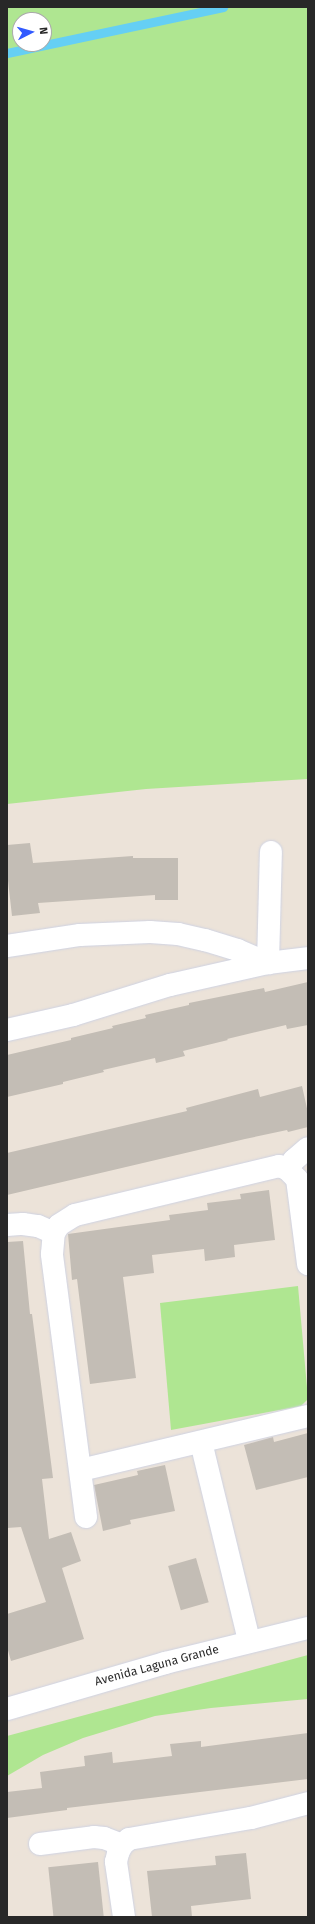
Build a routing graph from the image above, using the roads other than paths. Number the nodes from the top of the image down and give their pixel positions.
1 (270, 852) dead end
2 (7, 946) edge
3 (308, 958) edge
4 (268, 963) junction
5 (7, 1030) edge
6 (308, 1148) edge
7 (287, 1169) junction
8 (7, 1225) edge
9 (54, 1233) junction
10 (308, 1264) edge
11 (308, 1416) edge
12 (201, 1442) junction
13 (80, 1470) junction
14 (86, 1517) dead end
15 (308, 1628) edge
16 (249, 1641) junction
17 (7, 1709) edge
18 (308, 1803) edge
19 (40, 1844) dead end
20 (122, 1845) junction
21 (124, 1917) edge

1 - 4 street
2 - 4 street
3 - 4 street
4 - 5 street
6 - 7 street
7 - 9 street
7 - 10 street
8 - 9 street
9 - 13 street
11 - 12 street
12 - 13 street
12 - 16 street
13 - 14 street
15 - 16 street, Avenida Laguna Grande
16 - 17 street, Avenida Laguna Grande
18 - 20 street
19 - 20 street
20 - 21 street

